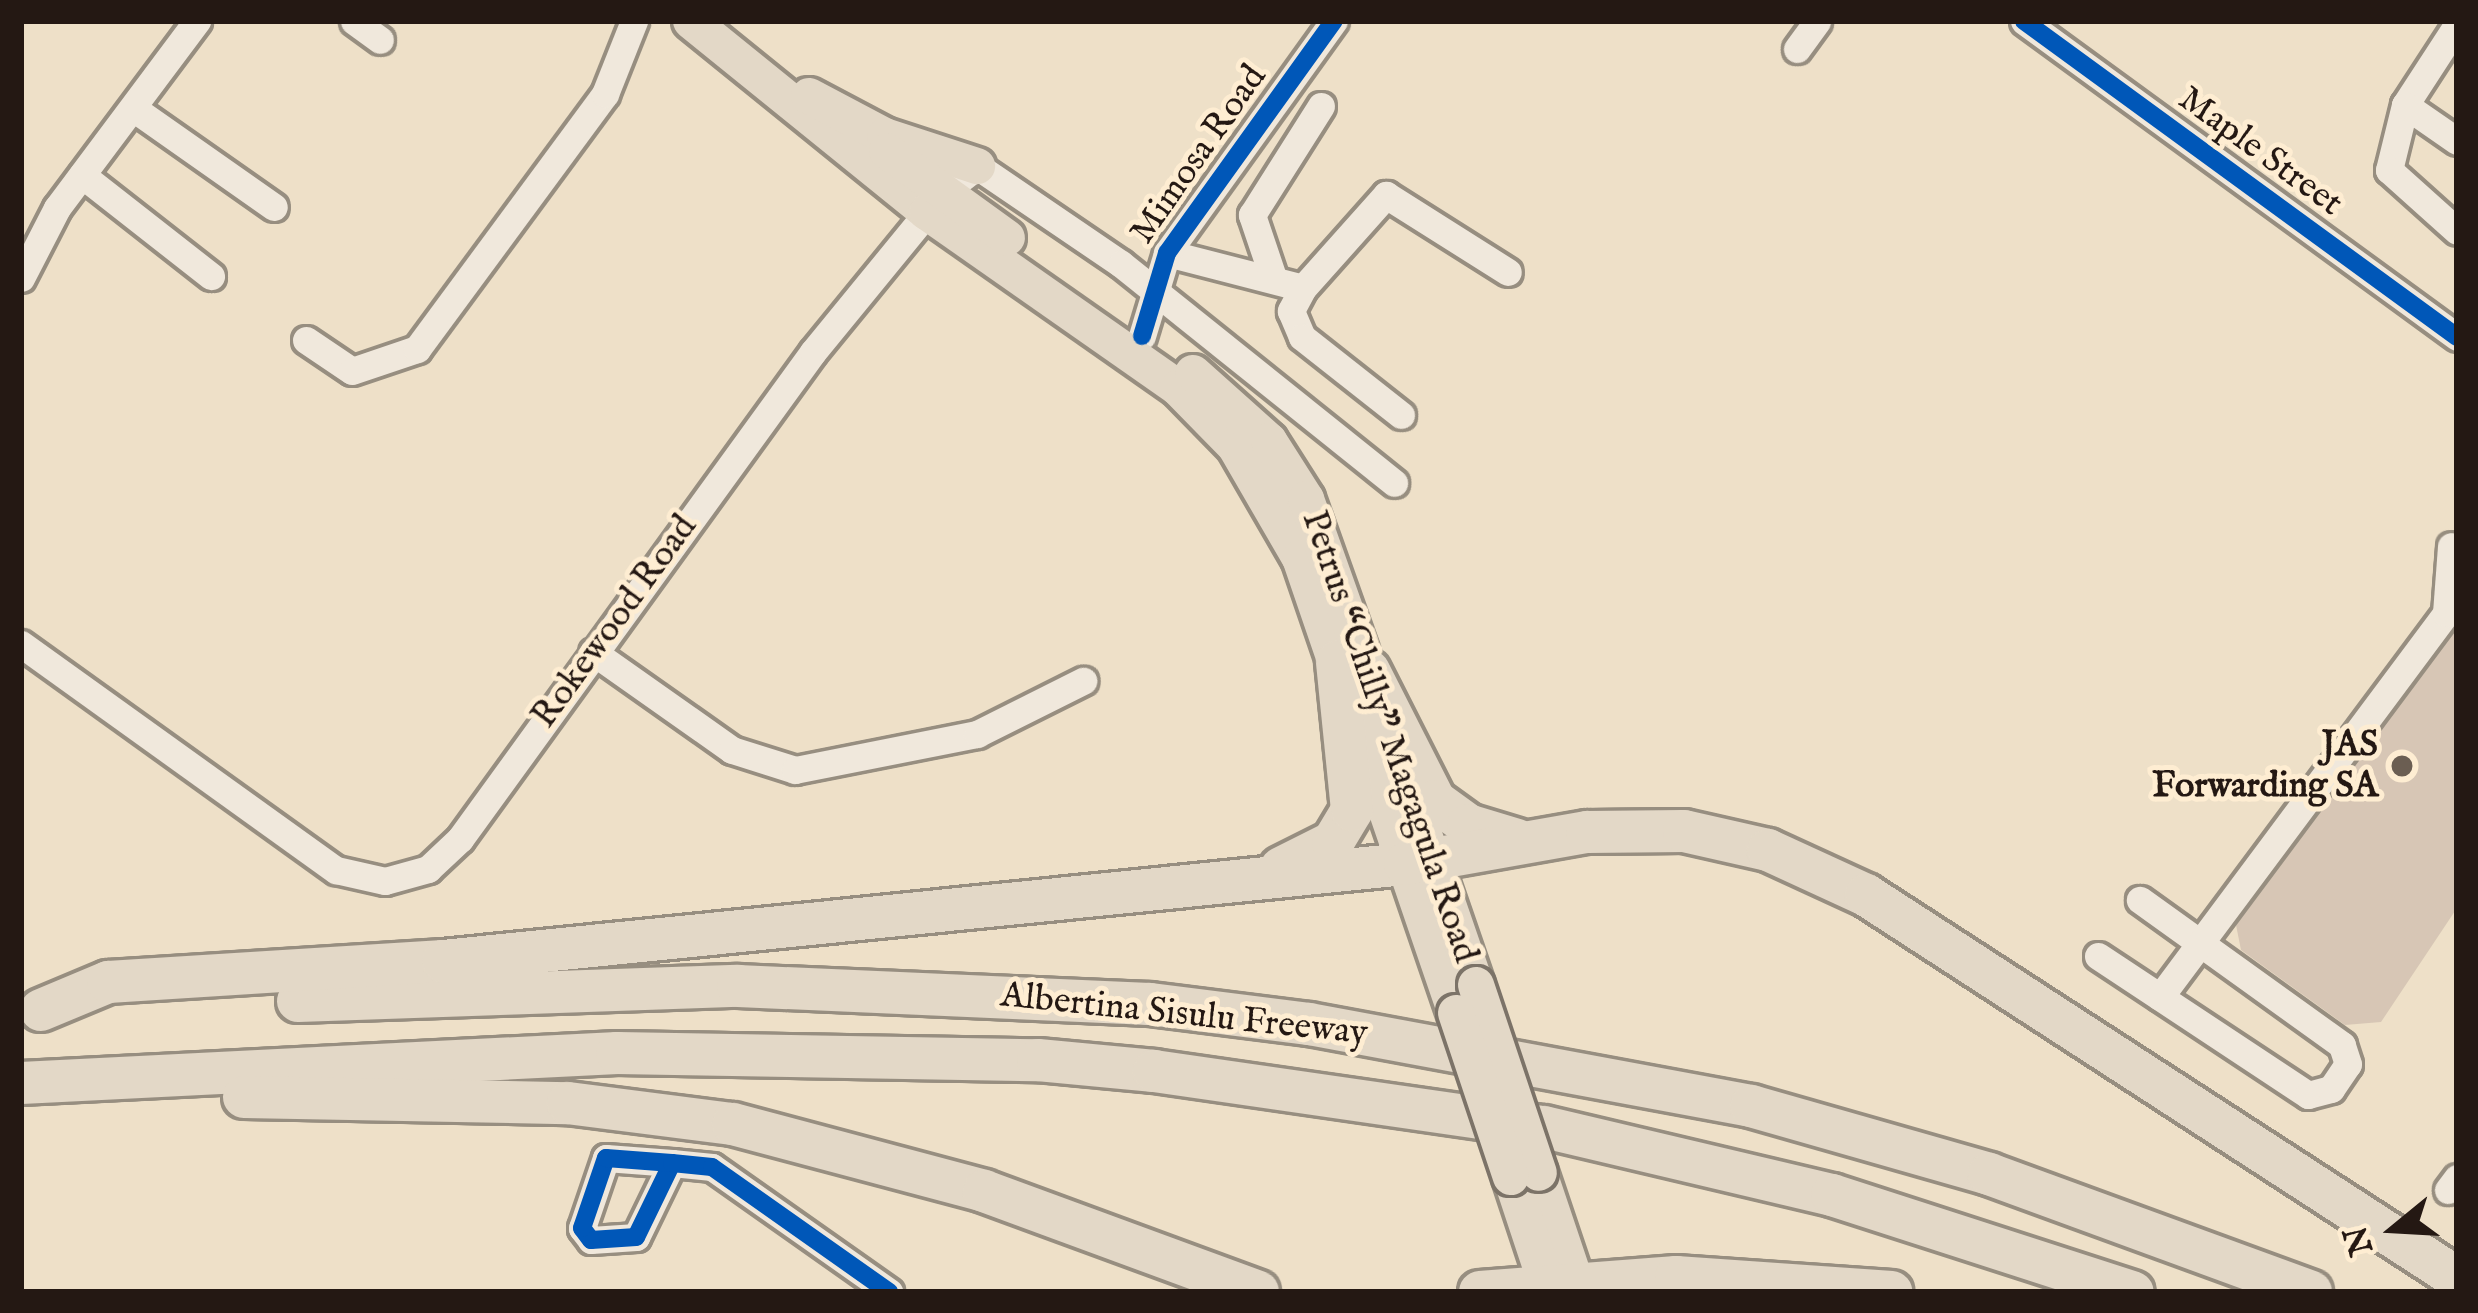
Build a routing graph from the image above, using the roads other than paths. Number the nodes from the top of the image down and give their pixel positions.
1 (197, 21) edge
2 (354, 21) edge
3 (634, 21) edge
4 (691, 21) edge
5 (713, 21) edge
6 (1334, 21) edge
7 (1817, 21) edge
8 (2024, 21) edge
9 (2457, 25) edge
10 (380, 40) dead end
11 (1797, 49) dead end
12 (809, 96) junction
13 (2405, 105) junction
14 (1321, 106) dead end
15 (133, 108) junction
16 (2457, 142) edge
17 (977, 166) junction
18 (82, 176) junction
19 (936, 202) junction
20 (274, 207) dead end
21 (2457, 231) edge
22 (1167, 253) junction
23 (1508, 272) dead end
24 (211, 276) dead end
25 (21, 278) edge
26 (1274, 280) junction
27 (1150, 286) junction
28 (1304, 288) junction
29 (1142, 336) junction
30 (2457, 337) edge
31 (306, 340) dead end
32 (1401, 416) dead end
33 (1394, 483) dead end
34 (2451, 546) dead end
35 (21, 644) edge
36 (592, 652) junction
37 (1353, 667) junction
38 (1083, 681) dead end
39 (1518, 841) junction
40 (1418, 862) junction
41 (1258, 877) junction
42 (2140, 900) dead end
43 (2199, 944) junction
44 (2098, 956) dead end
45 (2160, 997) junction
46 (31, 1010) edge
47 (28, 1082) edge
48 (672, 1163) dead end
49 (2457, 1279) edge
50 (1699, 1285) edge
51 (1562, 1287) edge
52 (889, 1292) edge
53 (1258, 1292) edge
54 (1480, 1292) edge
55 (1892, 1292) edge
56 (2133, 1292) edge
57 (2311, 1292) edge

1 - 15 street
2 - 10 street
3 - 31 street
4 - 19 main road, Petrus “Chilly” Magagula Road
5 - 12 main road, Petrus “Chilly” Magagula Road
6 - 22 street, Mimosa Road
7 - 11 street
8 - 30 street, Maple Street
9 - 13 street
12 - 17 main road
12 - 19 main road, Petrus “Chilly” Magagula Road
13 - 16 street
13 - 21 street
14 - 26 street
15 - 18 street
15 - 20 street
17 - 19 street, Rokewood Road
17 - 27 street
18 - 24 street
18 - 25 street
19 - 29 main road, Petrus “Chilly” Magagula Road
19 - 36 street, Rokewood Road
19 - 37 main road, Petrus “Chilly” Magagula Road
22 - 26 street
22 - 27 street, Mimosa Road
23 - 28 street
26 - 28 street
27 - 29 street, Mimosa Road
27 - 33 street
28 - 32 street
29 - 37 main road, Petrus “Chilly” Magagula Road
34 - 43 street
35 - 36 street, Rokewood Road
36 - 38 street
37 - 39 highway
37 - 40 main road, Petrus “Chilly” Magagula Road
37 - 41 highway
39 - 40 highway
39 - 49 highway
40 - 41 highway
40 - 51 main road, Petrus “Chilly” Magagula Road, bridge
41 - 46 highway
42 - 43 street
43 - 45 street
43 - 45 street
44 - 45 street
46 - 57 highway, Albertina Sisulu Freeway
47 - 53 highway
47 - 56 highway, Albertina Sisulu Freeway
48 - 52 street
50 - 51 highway
50 - 55 highway
51 - 54 highway

